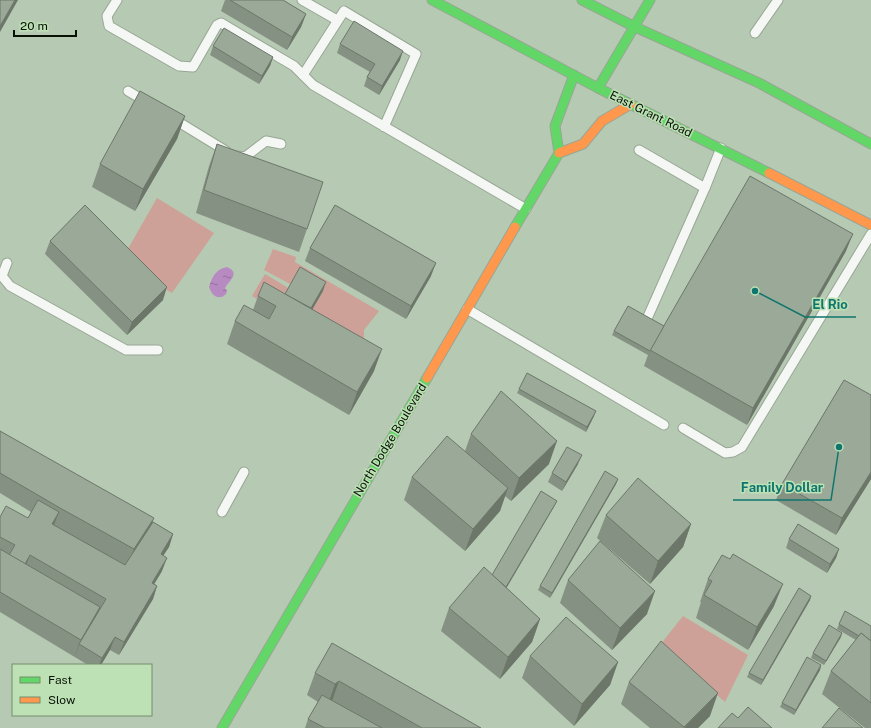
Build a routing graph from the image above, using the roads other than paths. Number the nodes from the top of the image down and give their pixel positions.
1 (117, 0) edge
2 (302, 0) edge
3 (432, 0) edge
4 (582, 0) edge
5 (650, 0) edge
6 (778, 0) edge
7 (337, 20) junction
8 (635, 27) junction
9 (755, 33) dead end
10 (304, 75) junction
11 (574, 76) junction
12 (598, 88) junction
13 (128, 91) dead end
14 (631, 104) junction
15 (384, 126) junction
16 (280, 144) dead end
17 (871, 144) edge
18 (721, 148) junction
19 (639, 150) dead end
20 (559, 153) junction
21 (705, 188) junction
22 (526, 209) junction
23 (871, 225) edge
24 (871, 234) edge
25 (7, 263) dead end
26 (467, 309) junction
27 (646, 321) edge
28 (158, 350) dead end
29 (664, 425) dead end
30 (683, 428) dead end
31 (244, 472) dead end
32 (222, 512) dead end
33 (222, 728) edge

1 - 10 lane
2 - 7 lane
3 - 11 street, East Grant Road
4 - 8 street
5 - 8 street
6 - 9 lane
7 - 10 lane
7 - 15 lane
8 - 12 street
8 - 17 street
10 - 15 lane
11 - 12 street, East Grant Road
11 - 20 street
12 - 14 street, East Grant Road
13 - 16 lane
14 - 18 street, East Grant Road
14 - 20 street
15 - 22 lane
18 - 21 lane
18 - 23 street, East Grant Road
19 - 21 lane
20 - 22 street, North Dodge Boulevard
21 - 27 lane
22 - 26 street, North Dodge Boulevard
24 - 30 lane
25 - 28 lane
26 - 29 lane
26 - 33 street, North Dodge Boulevard
31 - 32 lane

